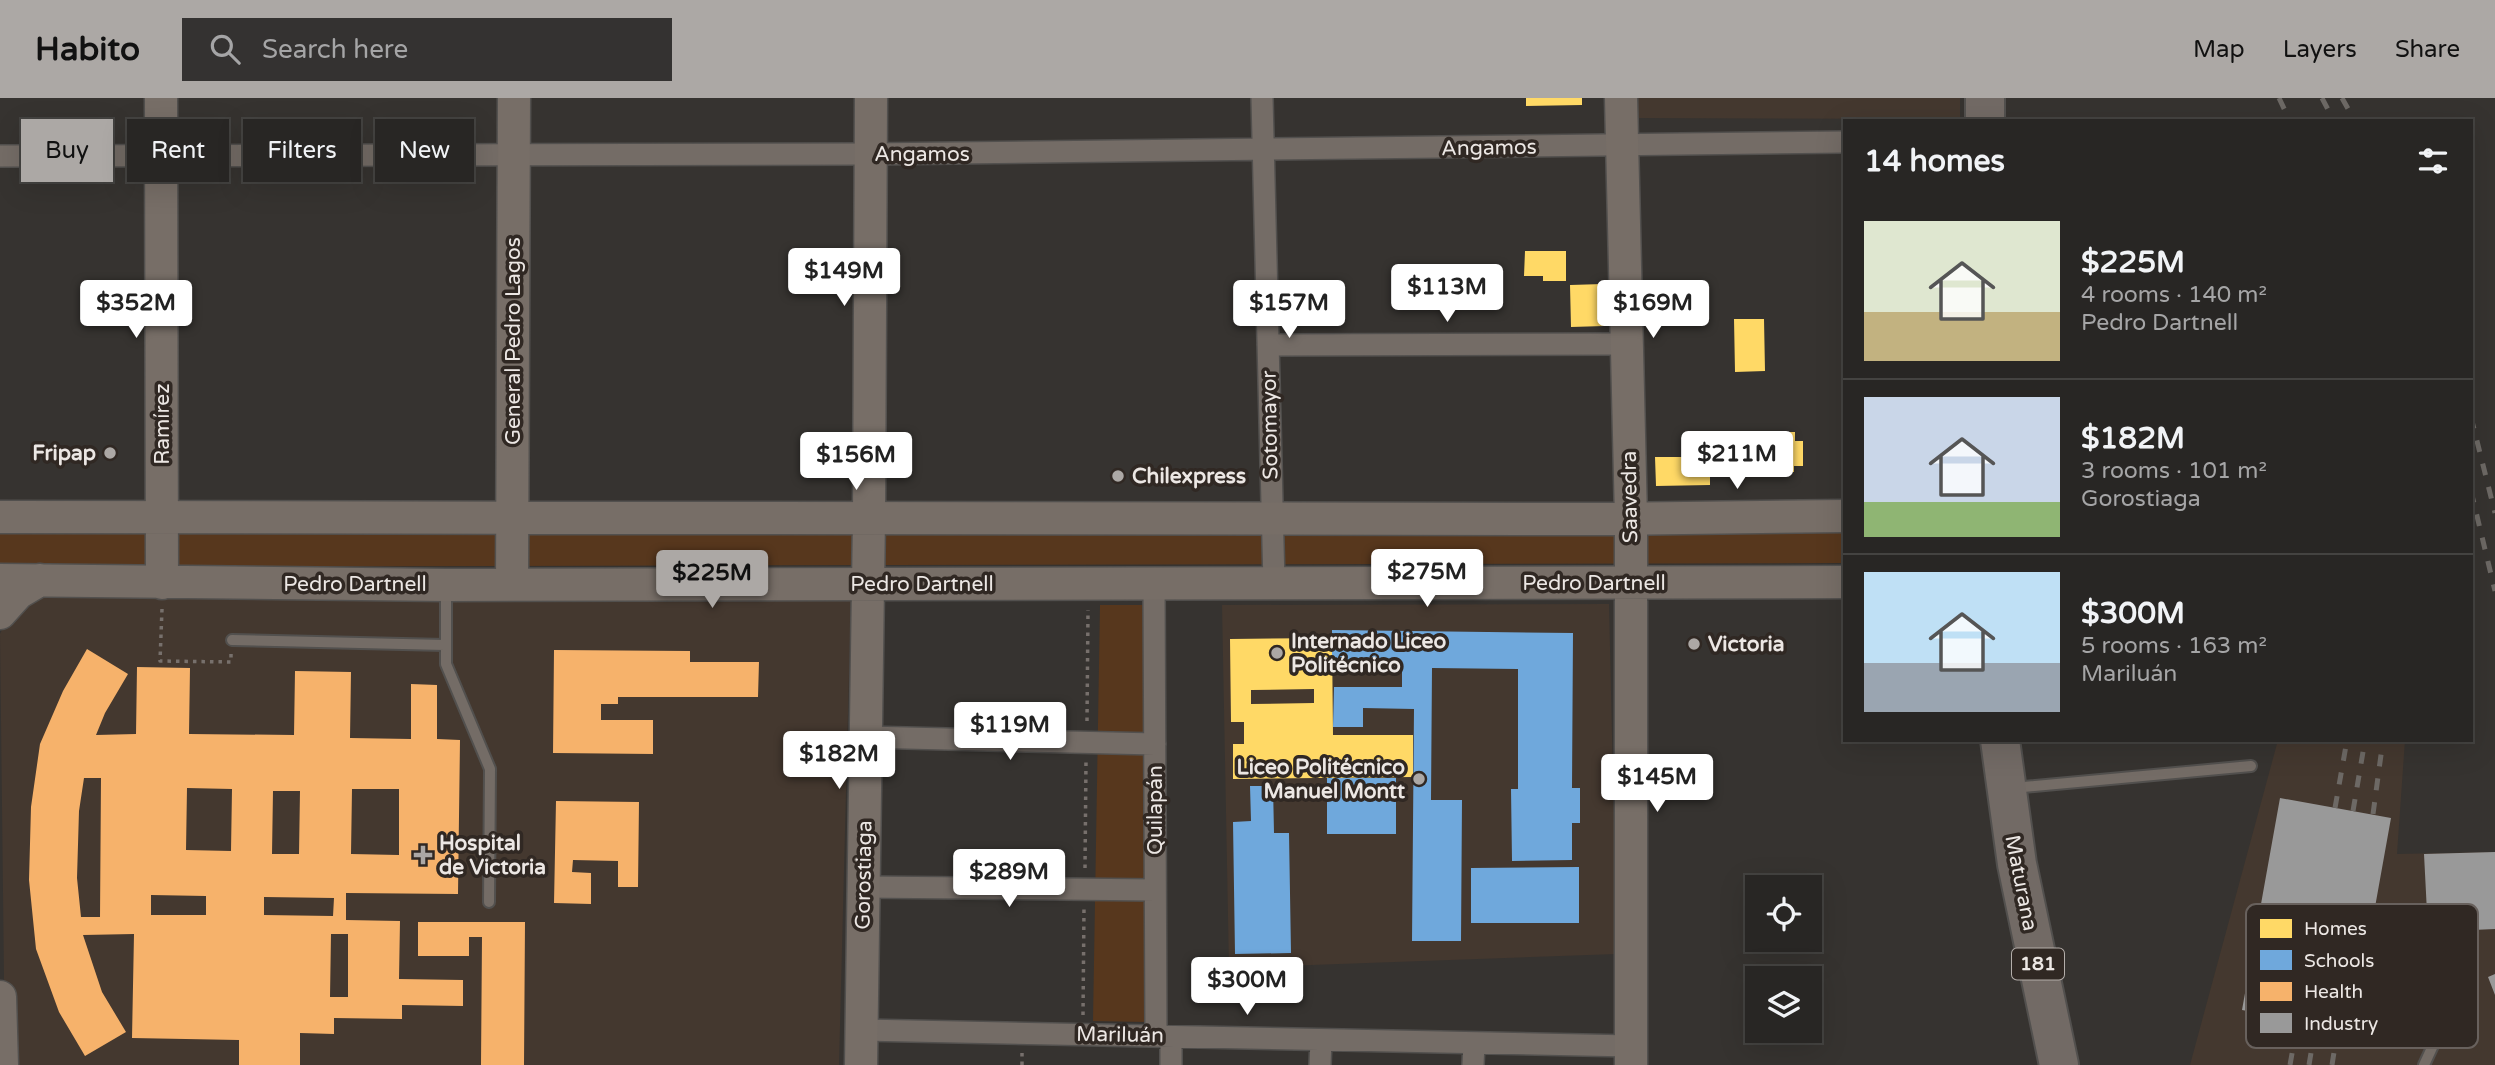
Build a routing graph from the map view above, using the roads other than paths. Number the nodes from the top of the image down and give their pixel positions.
1 (161, 98) edge
2 (514, 98) edge
3 (871, 98) edge
4 (1262, 98) edge
5 (1621, 98) edge
6 (1985, 98) edge
7 (161, 119) edge
8 (1985, 119) edge
9 (1843, 142) edge
10 (1622, 146) junction
11 (1263, 151) junction
12 (870, 154) junction
13 (513, 155) junction
14 (0, 156) edge
15 (127, 157) edge
16 (229, 157) edge
17 (161, 182) edge
18 (1627, 344) junction
19 (1268, 345) junction
20 (1843, 516) edge
21 (0, 517) edge
22 (163, 517) junction
23 (513, 518) junction
24 (869, 518) junction
25 (1272, 518) junction
26 (1631, 519) junction
27 (0, 580) edge
28 (40, 580) junction
29 (1843, 582) edge
30 (162, 583) junction
31 (1154, 583) junction
32 (1630, 583) junction
33 (512, 584) junction
34 (868, 584) junction
35 (1273, 584) junction
36 (446, 585) junction
37 (0, 613) edge
38 (232, 640) road end
39 (445, 645) junction
40 (866, 737) junction
41 (2000, 742) edge
42 (1155, 744) junction
43 (2251, 766) dead end
44 (2005, 789) junction
45 (864, 887) junction
46 (1155, 890) junction
47 (489, 902) dead end
48 (0, 998) edge
49 (862, 1030) junction
50 (1164, 1036) junction
51 (1321, 1040) junction
52 (1474, 1043) junction
53 (2432, 1048) edge
54 (1631, 1056) edge
55 (2, 1065) edge
56 (861, 1065) edge
57 (1171, 1065) edge
58 (1320, 1065) edge
59 (1473, 1065) edge
60 (2059, 1065) edge
61 (2424, 1065) edge

1 - 7 main road, Ramírez
2 - 13 main road, General Pedro Lagos
3 - 12 main road, Gorostiaga
4 - 11 street, Sotomayor
5 - 10 main road, Saavedra
6 - 8 highway
9 - 10 street, Angamos
10 - 11 street, Angamos
10 - 18 main road, Saavedra
11 - 12 street, Angamos
11 - 19 street, Sotomayor
12 - 13 street, Angamos
12 - 24 main road, Gorostiaga
13 - 16 street, Angamos
13 - 23 main road, General Pedro Lagos
14 - 15 street, Angamos
17 - 22 main road, Ramírez
18 - 19 street
18 - 26 main road, Saavedra
19 - 25 street, Sotomayor
20 - 26 main road
21 - 22 main road
22 - 23 main road
22 - 30 main road, Ramírez
23 - 24 main road
23 - 33 main road, General Pedro Lagos
24 - 25 main road
24 - 34 main road, Gorostiaga
25 - 26 main road
25 - 35 street, Sotomayor
26 - 32 main road, Saavedra
27 - 28 main road, Pedro Dartnell
28 - 30 main road, Pedro Dartnell
28 - 37 main road
29 - 32 main road, Pedro Dartnell
30 - 36 main road, Pedro Dartnell
31 - 34 main road, Pedro Dartnell
31 - 35 main road, Pedro Dartnell
31 - 42 street, Quilapán
32 - 35 main road, Pedro Dartnell
32 - 54 main road, Saavedra
33 - 34 main road, Pedro Dartnell
33 - 36 main road, Pedro Dartnell
34 - 40 main road, Gorostiaga
36 - 39 lane
38 - 39 lane
39 - 47 lane
40 - 42 street
40 - 45 main road, Gorostiaga
41 - 44 highway, Maturana / 181
42 - 46 street, Quilapán
43 - 44 lane
44 - 60 highway, Maturana / 181
45 - 46 street
45 - 49 main road, Gorostiaga
46 - 50 street, Quilapán
48 - 55 main road
49 - 50 street, Mariluán
49 - 56 main road, Gorostiaga
50 - 51 street, Mariluán
50 - 57 street, Quilapán
51 - 52 street, Mariluán
51 - 58 street
52 - 54 street, Mariluán
52 - 59 street
53 - 61 lane

